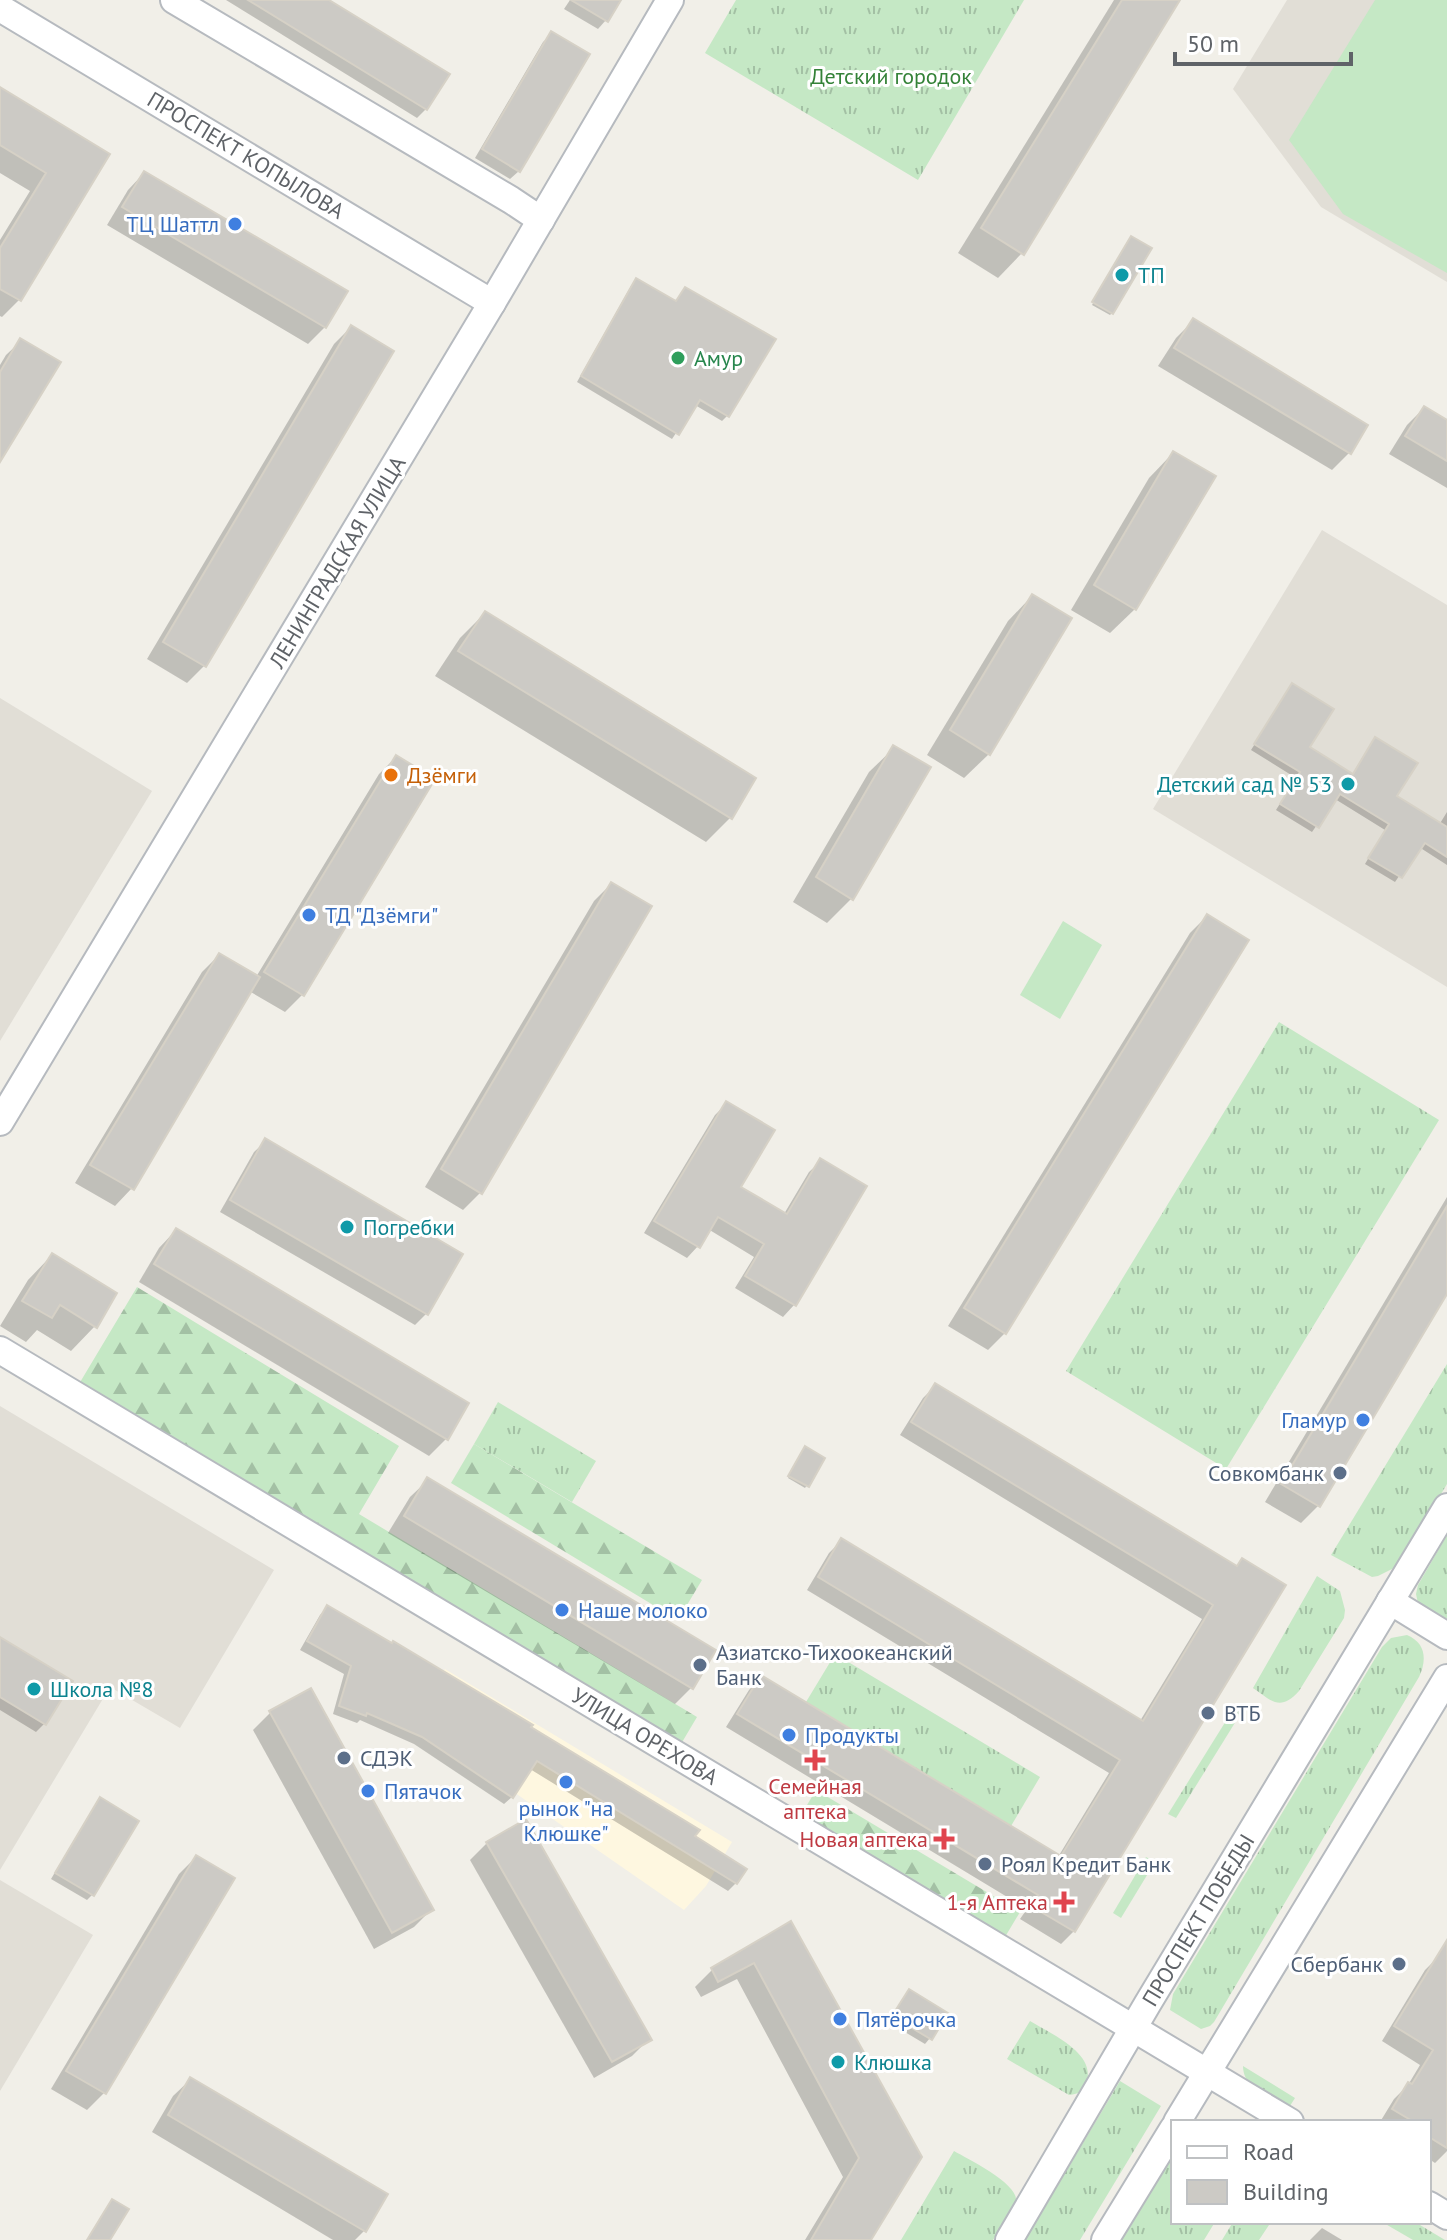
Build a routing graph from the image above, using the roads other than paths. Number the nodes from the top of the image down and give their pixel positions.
1 (174, 0) edge
2 (670, 0) edge
3 (0, 8) edge
4 (541, 220) junction
5 (492, 303) junction
6 (0, 1122) edge
7 (0, 1350) edge
8 (1447, 1507) edge
9 (1390, 1601) junction
10 (1447, 1636) edge
11 (1447, 1678) edge
12 (1133, 2028) junction
13 (1206, 2072) junction
14 (1178, 2120) edge
15 (1287, 2120) edge
16 (1171, 2132) edge
17 (1009, 2240) edge
18 (1105, 2240) edge

1 - 4 main road
2 - 4 main road, ЛЕНИНГРАДСКАЯ УЛИЦА
3 - 5 main road, ПРОСПЕКТ КОПЫЛОВА
4 - 5 main road, ЛЕНИНГРАДСКАЯ УЛИЦА
5 - 6 main road, ЛЕНИНГРАДСКАЯ УЛИЦА
7 - 12 main road, УЛИЦА ОРЕХОВА
8 - 9 main road, ПРОСПЕКТ ПОБЕДЫ
9 - 10 main road
9 - 12 main road, ПРОСПЕКТ ПОБЕДЫ
11 - 13 main road
12 - 13 main road, УЛИЦА ОРЕХОВА
12 - 17 main road, ПРОСПЕКТ ПОБЕДЫ
13 - 14 main road
13 - 15 main road, УЛИЦА ОРЕХОВА
16 - 18 main road

